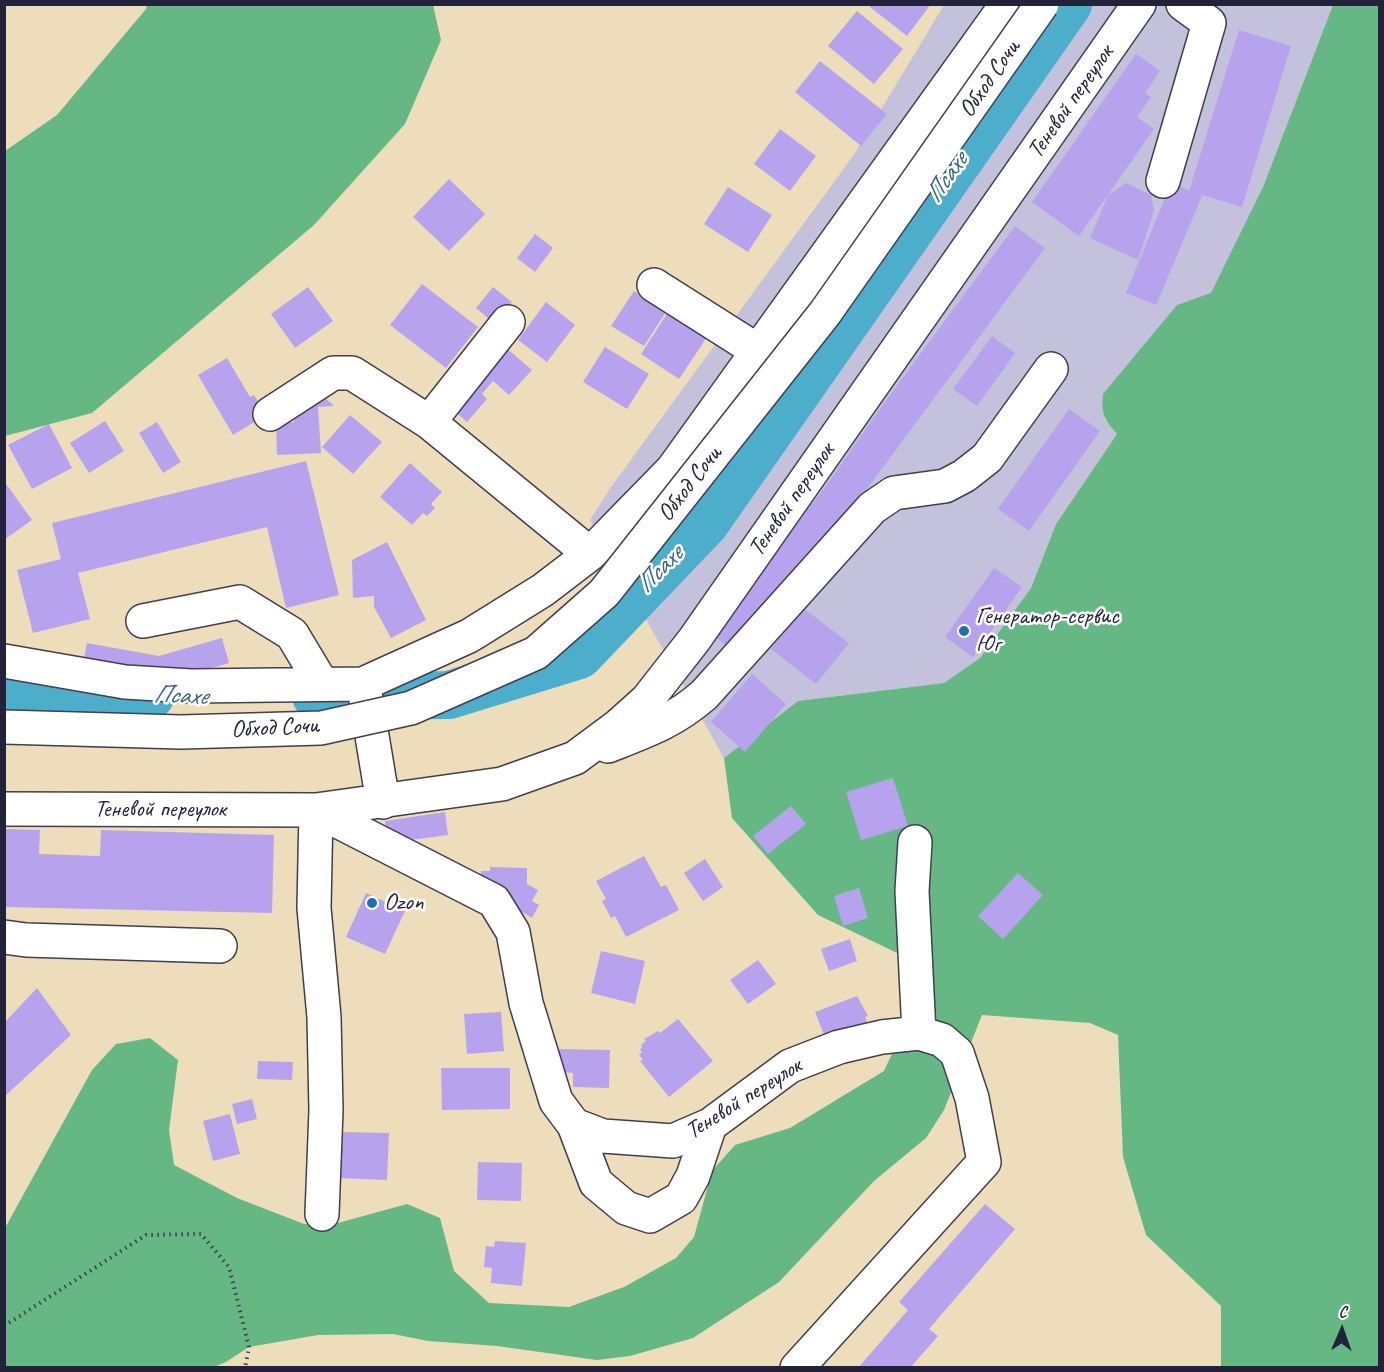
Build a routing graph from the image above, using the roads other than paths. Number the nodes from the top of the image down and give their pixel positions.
1 (1007, 4) edge
2 (1042, 4) edge
3 (1139, 4) edge
4 (1183, 4) edge
5 (1163, 181) dead end
6 (654, 285) dead end
7 (508, 322) dead end
8 (758, 351) junction
9 (1051, 369) dead end
10 (270, 414) dead end
11 (429, 422) junction
12 (590, 554) junction
13 (143, 621) dead end
14 (4, 661) edge
15 (322, 684) junction
16 (363, 684) junction
17 (4, 727) edge
18 (575, 758) junction
19 (383, 801) junction
20 (4, 809) edge
21 (316, 810) junction
22 (915, 842) dead end
23 (4, 937) edge
24 (219, 946) dead end
25 (919, 1033) junction
26 (574, 1125) junction
27 (710, 1125) junction
28 (322, 1214) dead end
29 (797, 1368) edge

1 - 8 main road
2 - 17 main road, Обход Сочи, bridge
3 - 18 main road, Теневой переулок
4 - 5 main road
6 - 8 main road
7 - 11 main road
8 - 12 main road
9 - 18 main road
10 - 11 main road
11 - 12 main road
12 - 16 main road
13 - 15 main road
14 - 15 main road
15 - 16 main road
16 - 19 main road
18 - 19 main road, Теневой переулок
19 - 21 main road, Теневой переулок
20 - 21 main road, Теневой переулок
21 - 26 main road, Теневой переулок
21 - 28 main road
22 - 25 main road
23 - 24 main road
25 - 27 main road, Теневой переулок
25 - 29 main road, Теневой переулок
26 - 27 main road, Теневой переулок
26 - 27 main road

